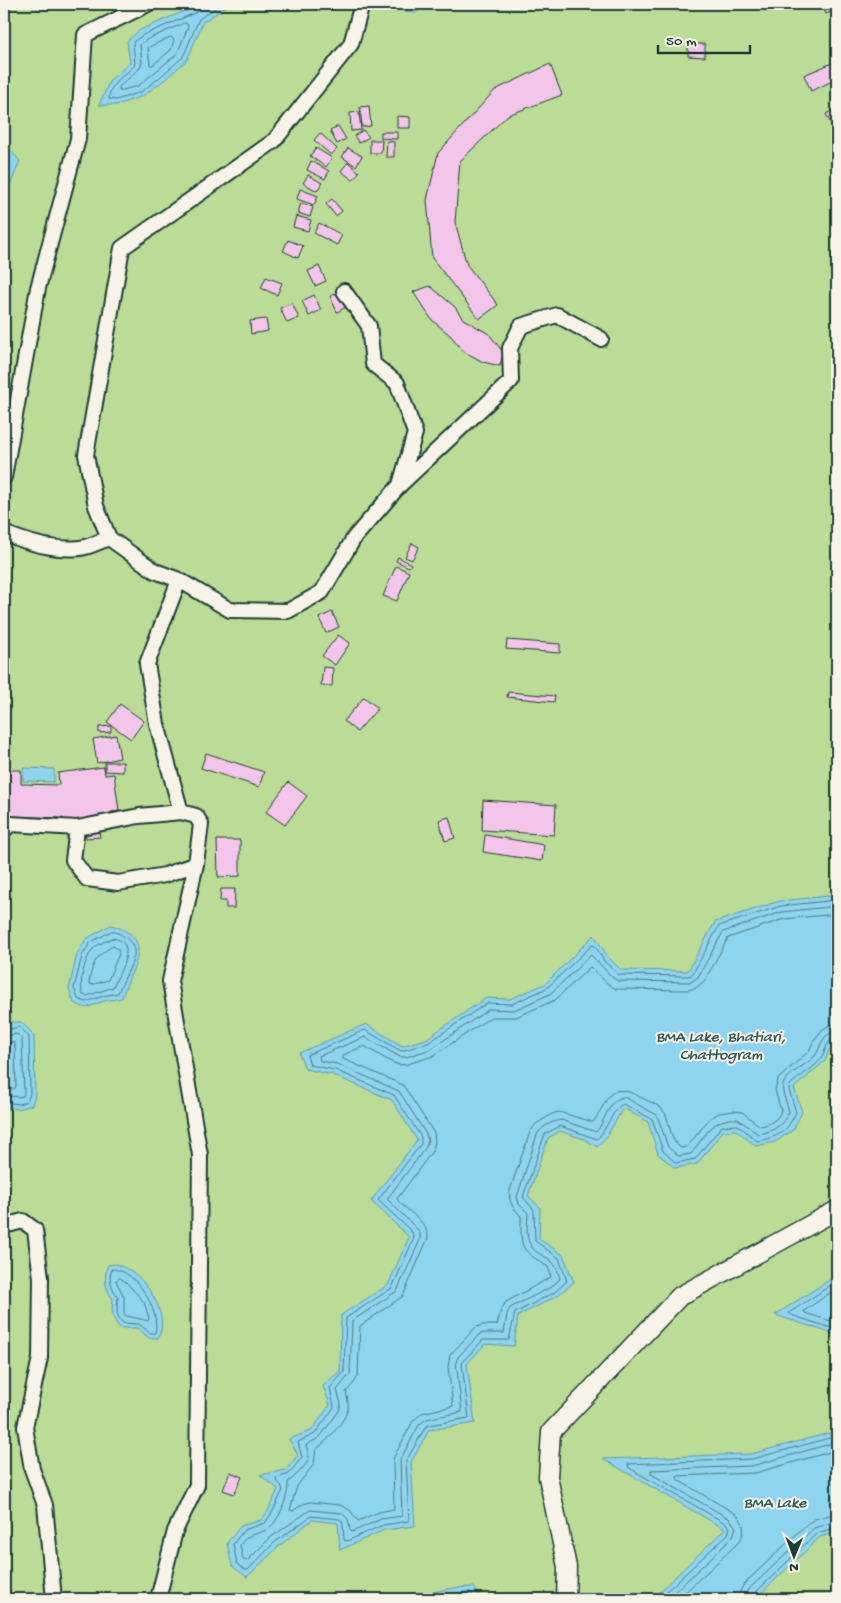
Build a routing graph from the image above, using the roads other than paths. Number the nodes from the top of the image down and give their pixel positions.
1 (148, 4) edge
2 (362, 4) edge
3 (344, 291) dead end
4 (601, 339) dead end
5 (4, 477) edge
6 (400, 485) junction
7 (4, 533) edge
8 (110, 538) junction
9 (179, 580) junction
10 (181, 812) junction
11 (76, 828) junction
12 (4, 830) edge
13 (196, 864) junction
14 (837, 1210) edge
15 (4, 1226) edge
16 (54, 1599) edge
17 (158, 1599) edge
18 (566, 1599) edge

1 - 5 street
2 - 8 street
3 - 6 street
4 - 6 street
6 - 9 street
7 - 8 street
8 - 9 street
9 - 10 street
10 - 11 street
10 - 13 street
11 - 12 street
11 - 13 street
13 - 17 street
14 - 18 main road
15 - 16 street

